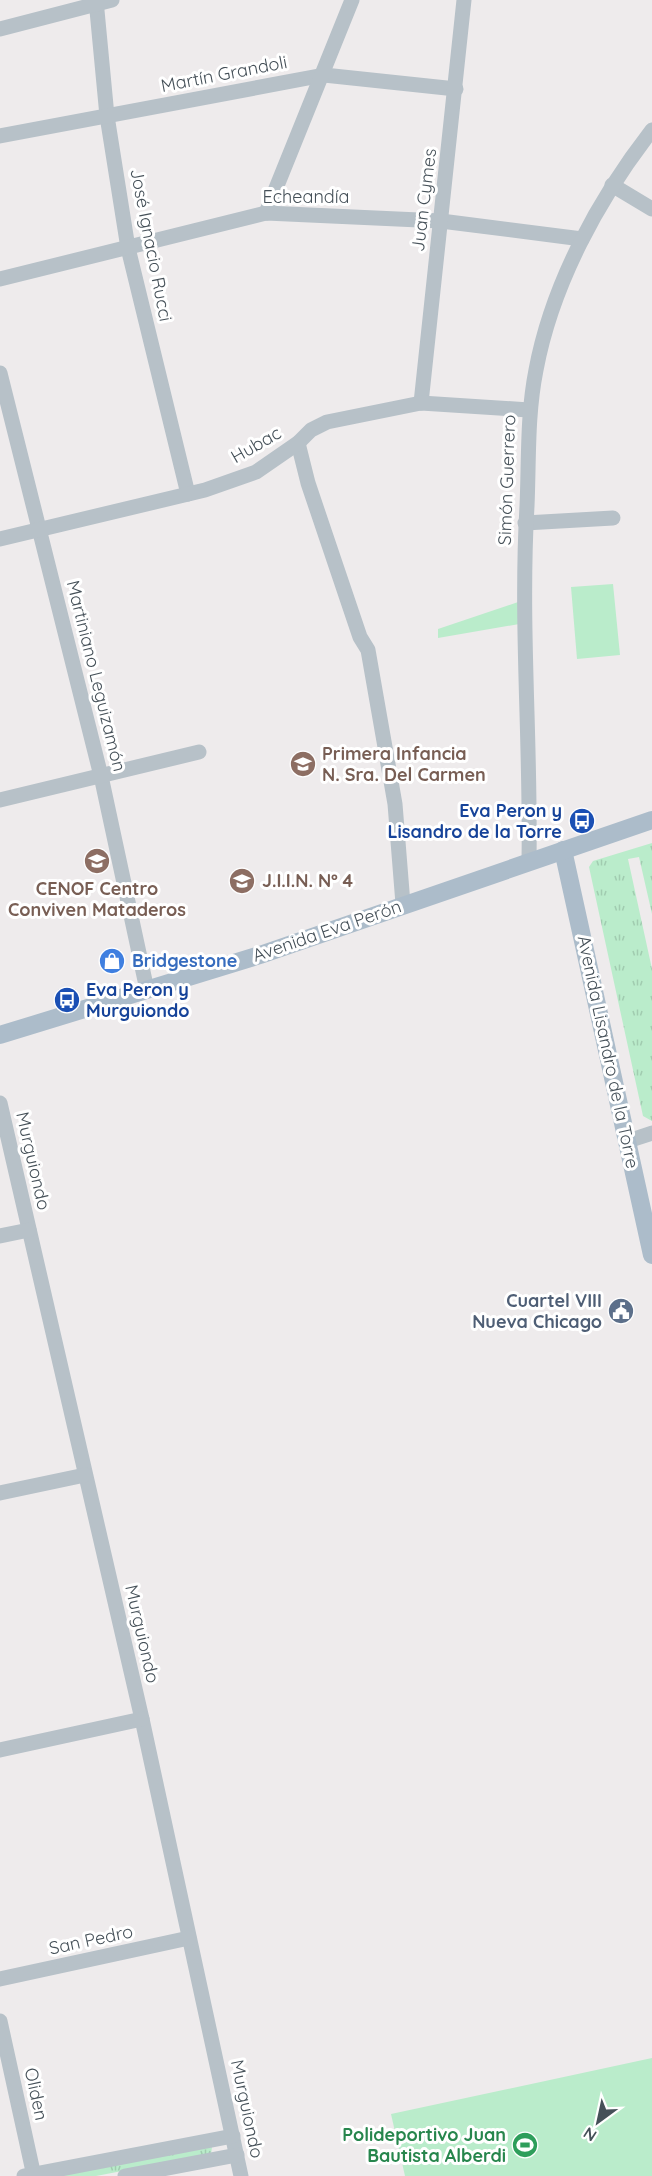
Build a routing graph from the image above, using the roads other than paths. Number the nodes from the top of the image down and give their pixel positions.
1 (112, 0) edge
2 (342, 0) edge
3 (352, 0) edge
4 (464, 0) edge
5 (96, 2) edge
6 (345, 16) junction
7 (0, 29) edge
8 (324, 75) junction
9 (456, 89) junction
10 (107, 116) junction
11 (652, 130) edge
12 (0, 136) edge
13 (612, 185) junction
14 (652, 208) edge
15 (266, 213) junction
16 (441, 221) junction
17 (582, 238) junction
18 (128, 248) junction
19 (0, 279) edge
20 (0, 373) edge
21 (421, 403) junction
22 (529, 410) junction
23 (298, 443) junction
24 (188, 494) junction
25 (613, 518) dead end
26 (525, 523) junction
27 (40, 530) junction
28 (0, 539) edge
29 (199, 752) dead end
30 (101, 776) junction
31 (0, 800) edge
32 (652, 820) edge
33 (563, 850) junction
34 (529, 860) junction
35 (403, 904) junction
36 (147, 990) junction
37 (0, 1035) edge
38 (0, 1103) edge
39 (652, 1133) edge
40 (628, 1141) junction
41 (29, 1230) junction
42 (0, 1236) edge
43 (652, 1255) edge
44 (86, 1475) junction
45 (0, 1493) edge
46 (142, 1719) junction
47 (0, 1750) edge
48 (189, 1938) junction
49 (0, 1979) edge
50 (0, 2021) edge
51 (233, 2136) junction
52 (237, 2155) junction
53 (31, 2175) edge
54 (125, 2176) edge
55 (242, 2176) edge

1 - 5 street
2 - 6 street
3 - 6 street
4 - 9 street, Juan Cymes
5 - 7 street
5 - 10 street, José Ignacio Rucci
6 - 8 street
8 - 9 street, Martín Grandoli
8 - 10 street, Martín Grandoli
8 - 15 street
9 - 16 street, Juan Cymes
10 - 12 street, Martín Grandoli
10 - 18 street, José Ignacio Rucci
11 - 13 street, Simón Guerrero
13 - 14 street
13 - 17 street, Simón Guerrero
15 - 16 street, Echeandía
15 - 18 street, Echeandía
16 - 17 street, Echeandía
16 - 21 street, Juan Cymes
17 - 22 street, Simón Guerrero
18 - 19 street, Echeandía
18 - 24 street, José Ignacio Rucci
20 - 27 street, Martiniano Leguizamón
21 - 22 street, Hubac
21 - 23 street, Hubac
22 - 26 street, Simón Guerrero
23 - 24 street, Hubac
23 - 35 street
24 - 27 street, Hubac
25 - 26 street
26 - 34 street, Simón Guerrero
27 - 28 street, Hubac
27 - 30 street, Martiniano Leguizamón
29 - 30 street
30 - 31 street
30 - 36 street, Martiniano Leguizamón
32 - 33 main road, Avenida Eva Perón
33 - 34 main road, Avenida Eva Perón
33 - 40 main road, Avenida Lisandro de la Torre
34 - 35 main road, Avenida Eva Perón
35 - 36 main road, Avenida Eva Perón
36 - 37 main road, Avenida Eva Perón
38 - 41 street, Murguiondo
39 - 40 street
40 - 43 main road, Avenida Lisandro de la Torre
41 - 42 street
41 - 44 street, Murguiondo
44 - 45 street
44 - 46 street, Murguiondo
46 - 47 street
46 - 48 street, Murguiondo
48 - 49 street, San Pedro
48 - 51 street, Murguiondo
50 - 53 street, Oliden
51 - 52 street, Murguiondo
51 - 53 street
52 - 54 street
52 - 55 street, Murguiondo

